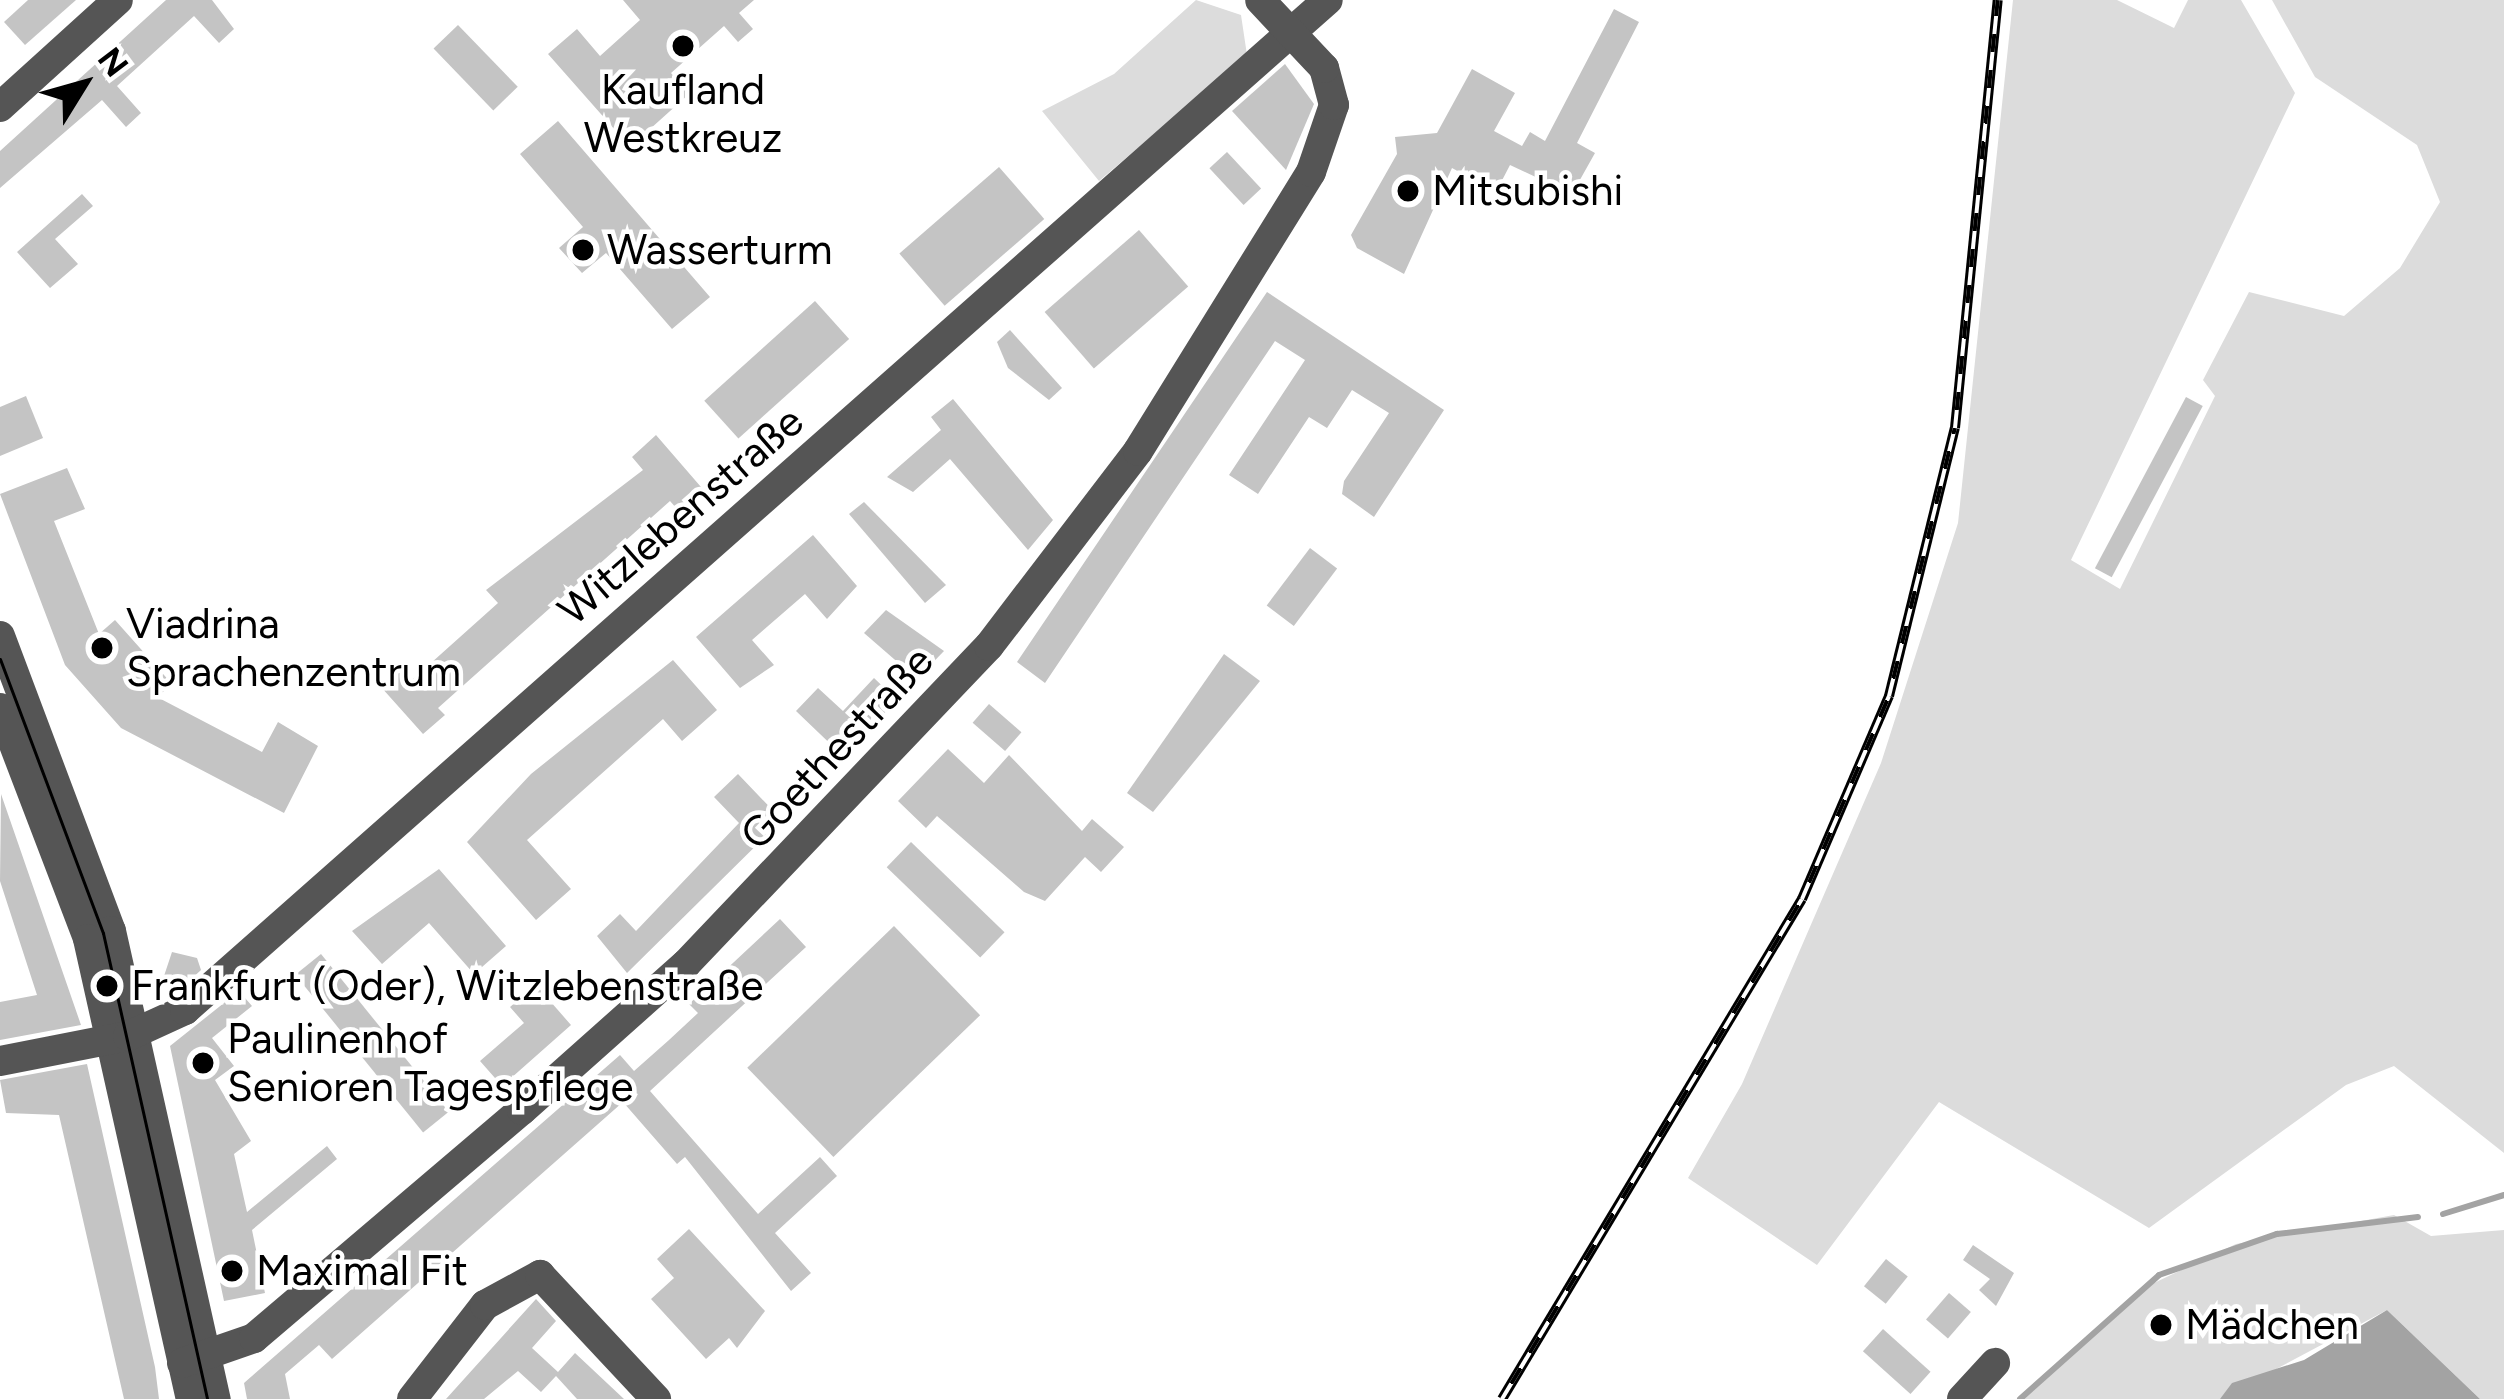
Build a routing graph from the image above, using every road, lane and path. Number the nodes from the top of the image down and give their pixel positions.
1 (118, 0) edge
2 (1260, 0) edge
3 (1328, 0) edge
4 (1292, 33) junction
5 (0, 107) edge
6 (0, 636) edge
7 (0, 708) edge
8 (125, 1036) junction
9 (0, 1061) edge
10 (194, 1360) junction
11 (1995, 1363) dead end
12 (191, 1399) edge
13 (216, 1399) edge
14 (412, 1399) edge
15 (656, 1399) edge
16 (1961, 1399) edge

1 - 5 street
2 - 4 street, Goethestraße
3 - 4 street, Witzlebenstraße
4 - 8 street, Witzlebenstraße
4 - 10 street, Goethestraße
6 - 8 street
7 - 8 street
8 - 9 street, Witzlebenstraße
8 - 10 street
10 - 12 street
10 - 13 street
11 - 16 street
14 - 15 street

